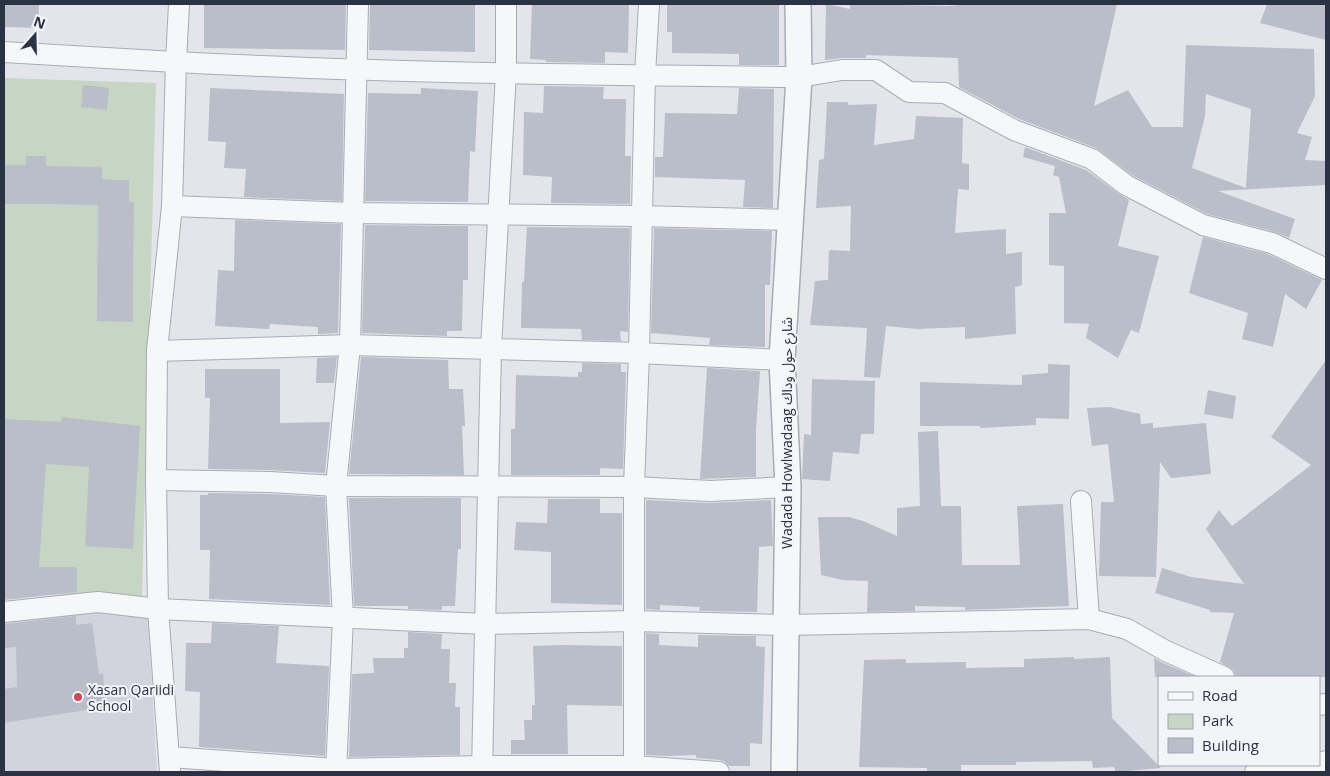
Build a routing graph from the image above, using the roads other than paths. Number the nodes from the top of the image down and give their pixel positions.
1 (179, 4) edge
2 (358, 4) edge
3 (506, 4) edge
4 (649, 4) edge
5 (798, 4) edge
6 (4, 52) edge
7 (176, 62) junction
8 (357, 69) junction
9 (506, 72) junction
10 (645, 75) junction
11 (799, 77) junction
12 (172, 206) junction
13 (353, 213) junction
14 (498, 215) junction
15 (641, 216) junction
16 (790, 220) junction
17 (1326, 270) edge
18 (350, 345) junction
19 (491, 349) junction
20 (157, 352) junction
21 (639, 354) junction
22 (782, 360) junction
23 (156, 480) junction
24 (336, 486) junction
25 (488, 487) junction
26 (634, 487) junction
27 (788, 487) junction
28 (1081, 501) dead end
29 (158, 609) junction
30 (4, 612) edge
31 (343, 618) junction
32 (1089, 619) junction
33 (634, 621) junction
34 (485, 624) junction
35 (785, 625) junction
36 (1222, 676) edge
37 (170, 764) edge
38 (1299, 766) edge
39 (482, 769) edge
40 (634, 769) edge
41 (336, 771) edge
42 (719, 772) edge
43 (784, 772) edge
44 (1255, 772) edge

1 - 7 street
2 - 8 street
3 - 9 street
4 - 10 street
5 - 11 street, Wadada Howlwadaag شارع حول وداك
6 - 7 street
7 - 8 street
7 - 12 street
8 - 9 street
8 - 13 street
9 - 10 street
9 - 14 street
10 - 11 street
10 - 15 street
11 - 16 street, Wadada Howlwadaag شارع حول وداك
11 - 17 street
12 - 13 street
12 - 20 street
13 - 14 street
13 - 18 street
14 - 15 street
14 - 19 street
15 - 16 street
15 - 21 street
16 - 22 street, Wadada Howlwadaag شارع حول وداك
18 - 19 street
18 - 20 street
18 - 24 street
19 - 21 street
19 - 25 street
20 - 23 street
21 - 22 street
21 - 26 street
22 - 27 street, Wadada Howlwadaag شارع حول وداك
23 - 24 street
23 - 29 street
24 - 25 street
24 - 31 street
25 - 26 street
25 - 34 street
26 - 27 street
26 - 33 street
27 - 35 street, Wadada Howlwadaag شارع حول وداك
28 - 32 street
29 - 30 street
29 - 31 street
29 - 37 street
31 - 34 street
31 - 41 street
32 - 35 street
32 - 36 street
33 - 34 street
33 - 35 street
33 - 40 street
34 - 39 street
35 - 43 street, Wadada Howlwadaag شارع حول وداك
37 - 41 street
38 - 44 street
39 - 40 street
39 - 41 street
40 - 42 street

